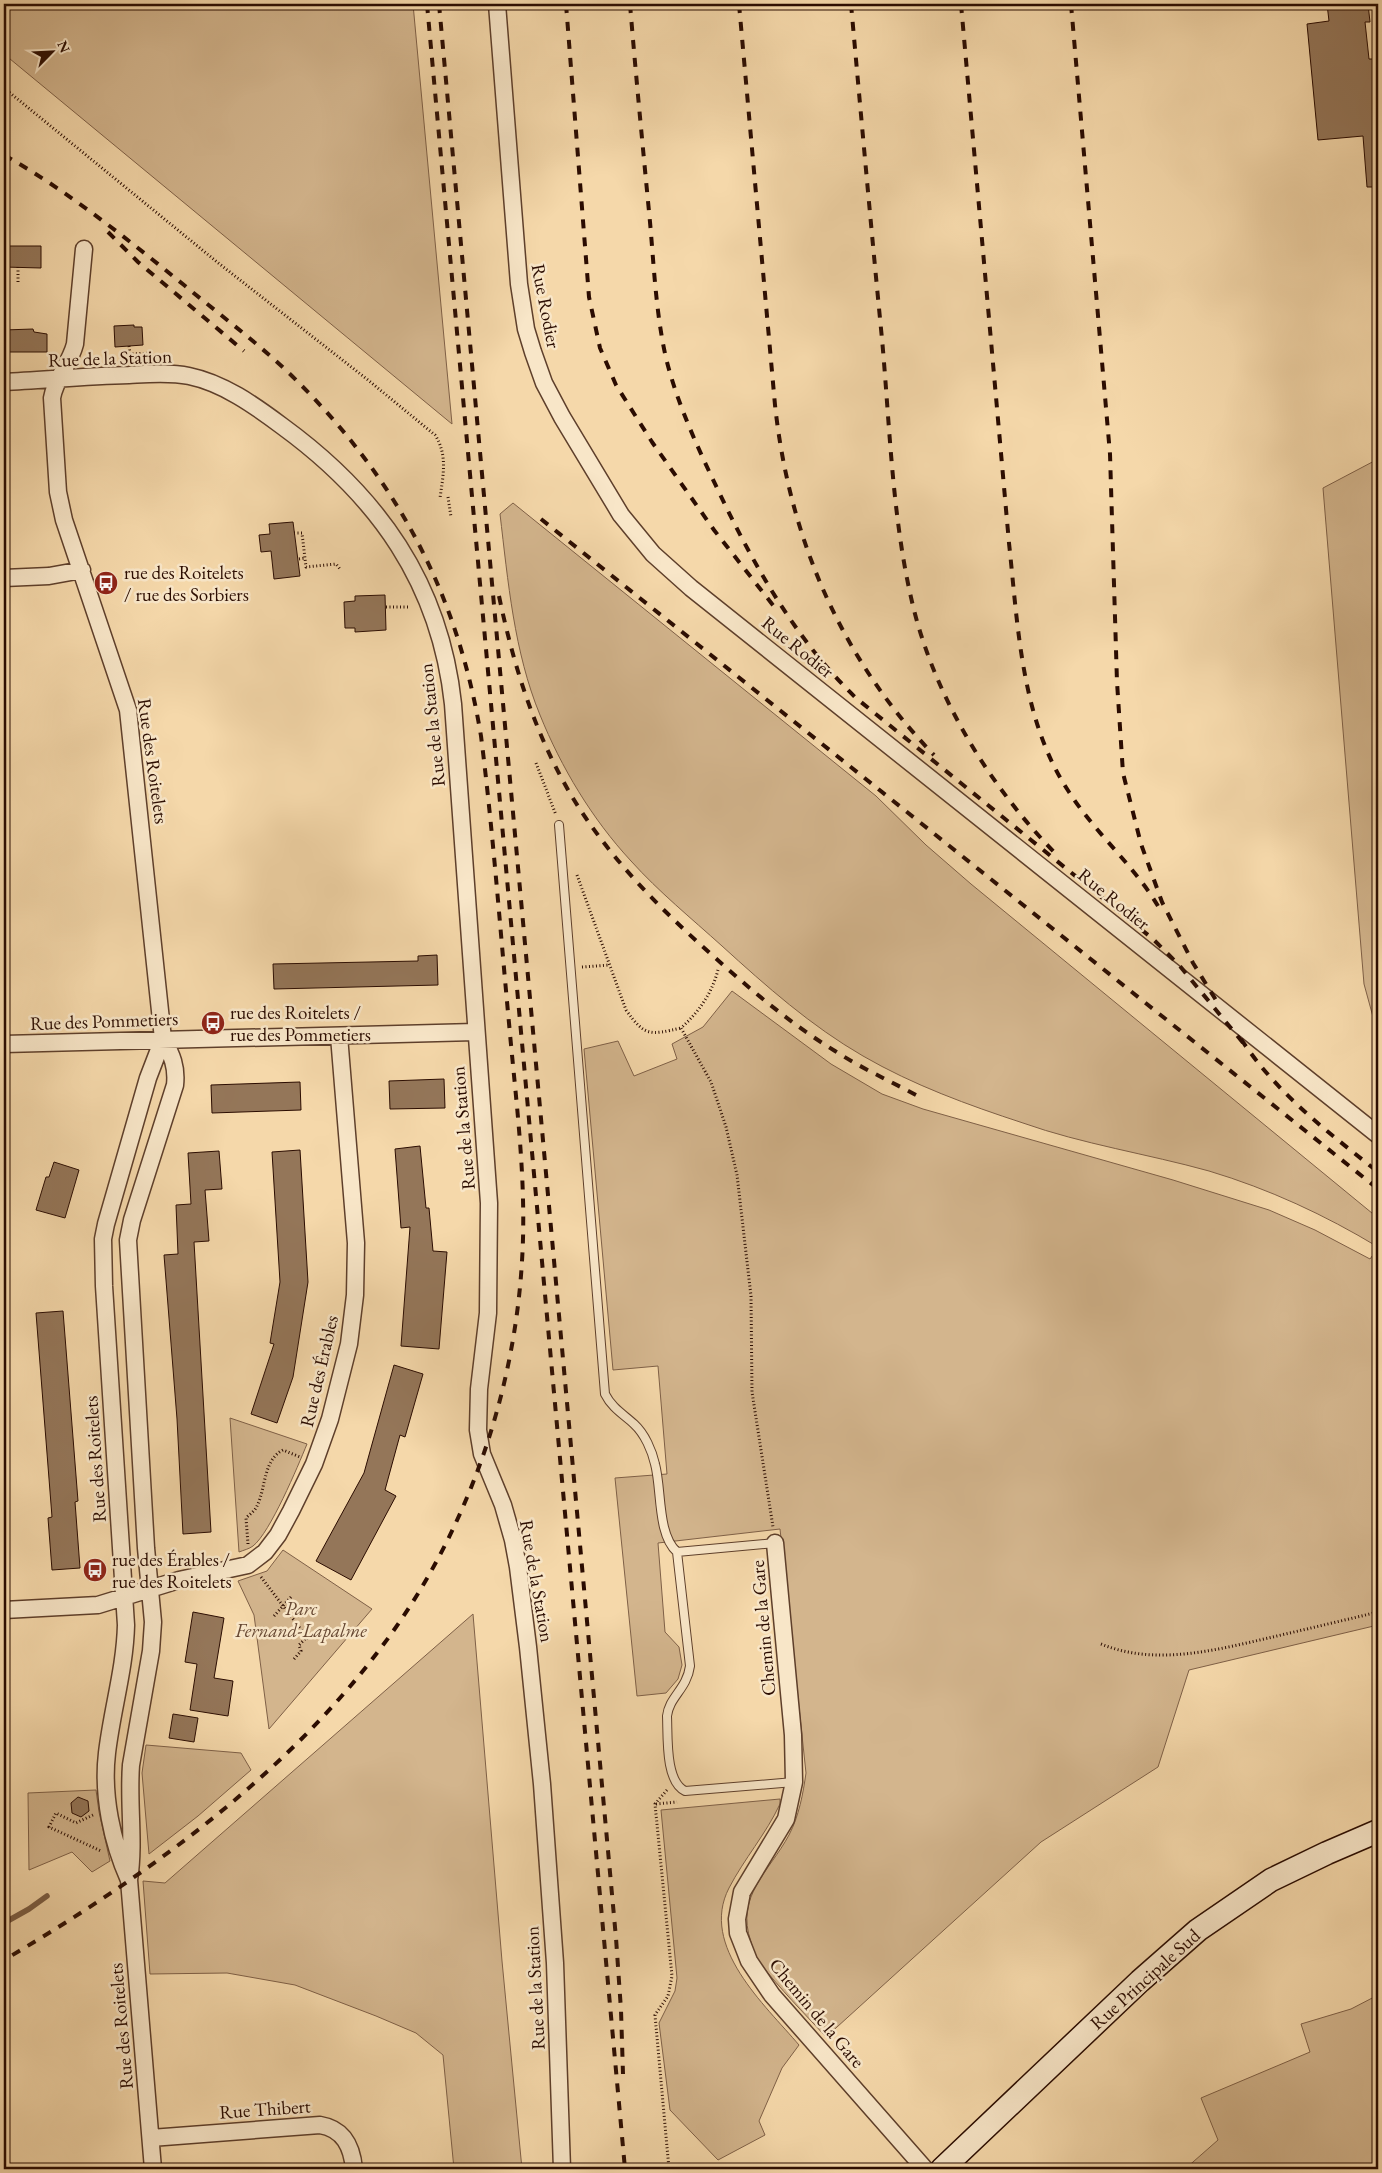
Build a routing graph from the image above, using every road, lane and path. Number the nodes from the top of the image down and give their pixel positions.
1 (497, 4) edge
2 (4, 88) edge
3 (84, 249) dead end
4 (18, 267) dead end
5 (18, 284) dead end
6 (129, 346) dead end
7 (153, 353) dead end
8 (59, 380) junction
9 (4, 382) edge
10 (448, 497) dead end
11 (440, 498) dead end
12 (451, 517) dead end
13 (294, 533) dead end
14 (305, 558) junction
15 (298, 559) dead end
16 (340, 569) dead end
17 (82, 570) junction
18 (4, 578) edge
19 (386, 607) dead end
20 (429, 607) junction
21 (536, 763) dead end
22 (559, 825) joint
23 (575, 869) dead end
24 (609, 965) junction
25 (571, 968) junction
26 (718, 970) dead end
27 (681, 1028) junction
28 (475, 1032) junction
29 (339, 1036) junction
30 (163, 1039) junction
31 (4, 1044) edge
32 (1378, 1135) edge
33 (128, 1255) junction
34 (103, 1257) junction
35 (301, 1457) dead end
36 (775, 1542) junction
37 (248, 1549) dead end
38 (677, 1552) junction
39 (259, 1575) dead end
40 (150, 1589) junction
41 (125, 1597) junction
42 (291, 1597) dead end
43 (283, 1606) junction
44 (4, 1610) edge
45 (1378, 1612) edge
46 (274, 1616) dead end
47 (1101, 1644) dead end
48 (294, 1659) dead end
49 (794, 1782) junction
50 (656, 1804) dead end
51 (93, 1806) dead end
52 (1378, 1832) edge
53 (108, 1854) dead end
54 (129, 1880) junction
55 (151, 2138) junction
56 (153, 2169) edge
57 (354, 2169) edge
58 (562, 2169) edge
59 (669, 2169) edge
60 (925, 2169) edge
61 (942, 2169) edge

1 - 32 street, Rue Rodier
2 - 11 path
3 - 8 street, Rue des Roitelets
4 - 5 path
6 - 7 path
8 - 9 street, Rue de la Station
8 - 17 street, Rue des Roitelets
8 - 20 street, Rue de la Station
10 - 12 path
13 - 14 path
14 - 15 path
14 - 16 path
17 - 18 street
17 - 30 street, Rue des Roitelets
19 - 20 path
20 - 28 street, Rue de la Station
21 - 22 path
22 - 25 lane
23 - 24 path
24 - 25 path
24 - 27 path
25 - 38 lane
26 - 27 path
27 - 36 path
28 - 29 street, Rue des Pommetiers
28 - 58 street, Rue de la Station
29 - 30 street, Rue des Pommetiers
29 - 40 street, Rue des Érables
30 - 31 street, Rue des Pommetiers
30 - 33 street, Rue des Roitelets
30 - 34 street, Rue des Roitelets
33 - 34 street
33 - 40 street, Rue des Roitelets
34 - 41 street, Rue des Roitelets
35 - 37 path
36 - 38 lane
36 - 49 street, Chemin de la Gare
38 - 49 lane
39 - 43 path
40 - 41 street, Rue des Érables
40 - 54 street, Rue des Roitelets
41 - 44 street, Rue des Érables
41 - 54 street, Rue des Roitelets
42 - 43 path
43 - 46 path
43 - 48 path
45 - 47 path
49 - 60 street, Chemin de la Gare
50 - 59 path
51 - 53 path
52 - 61 street, Rue Principale Sud
54 - 55 street, Rue des Roitelets
55 - 56 street, Rue des Roitelets
55 - 57 street, Rue Thibert

